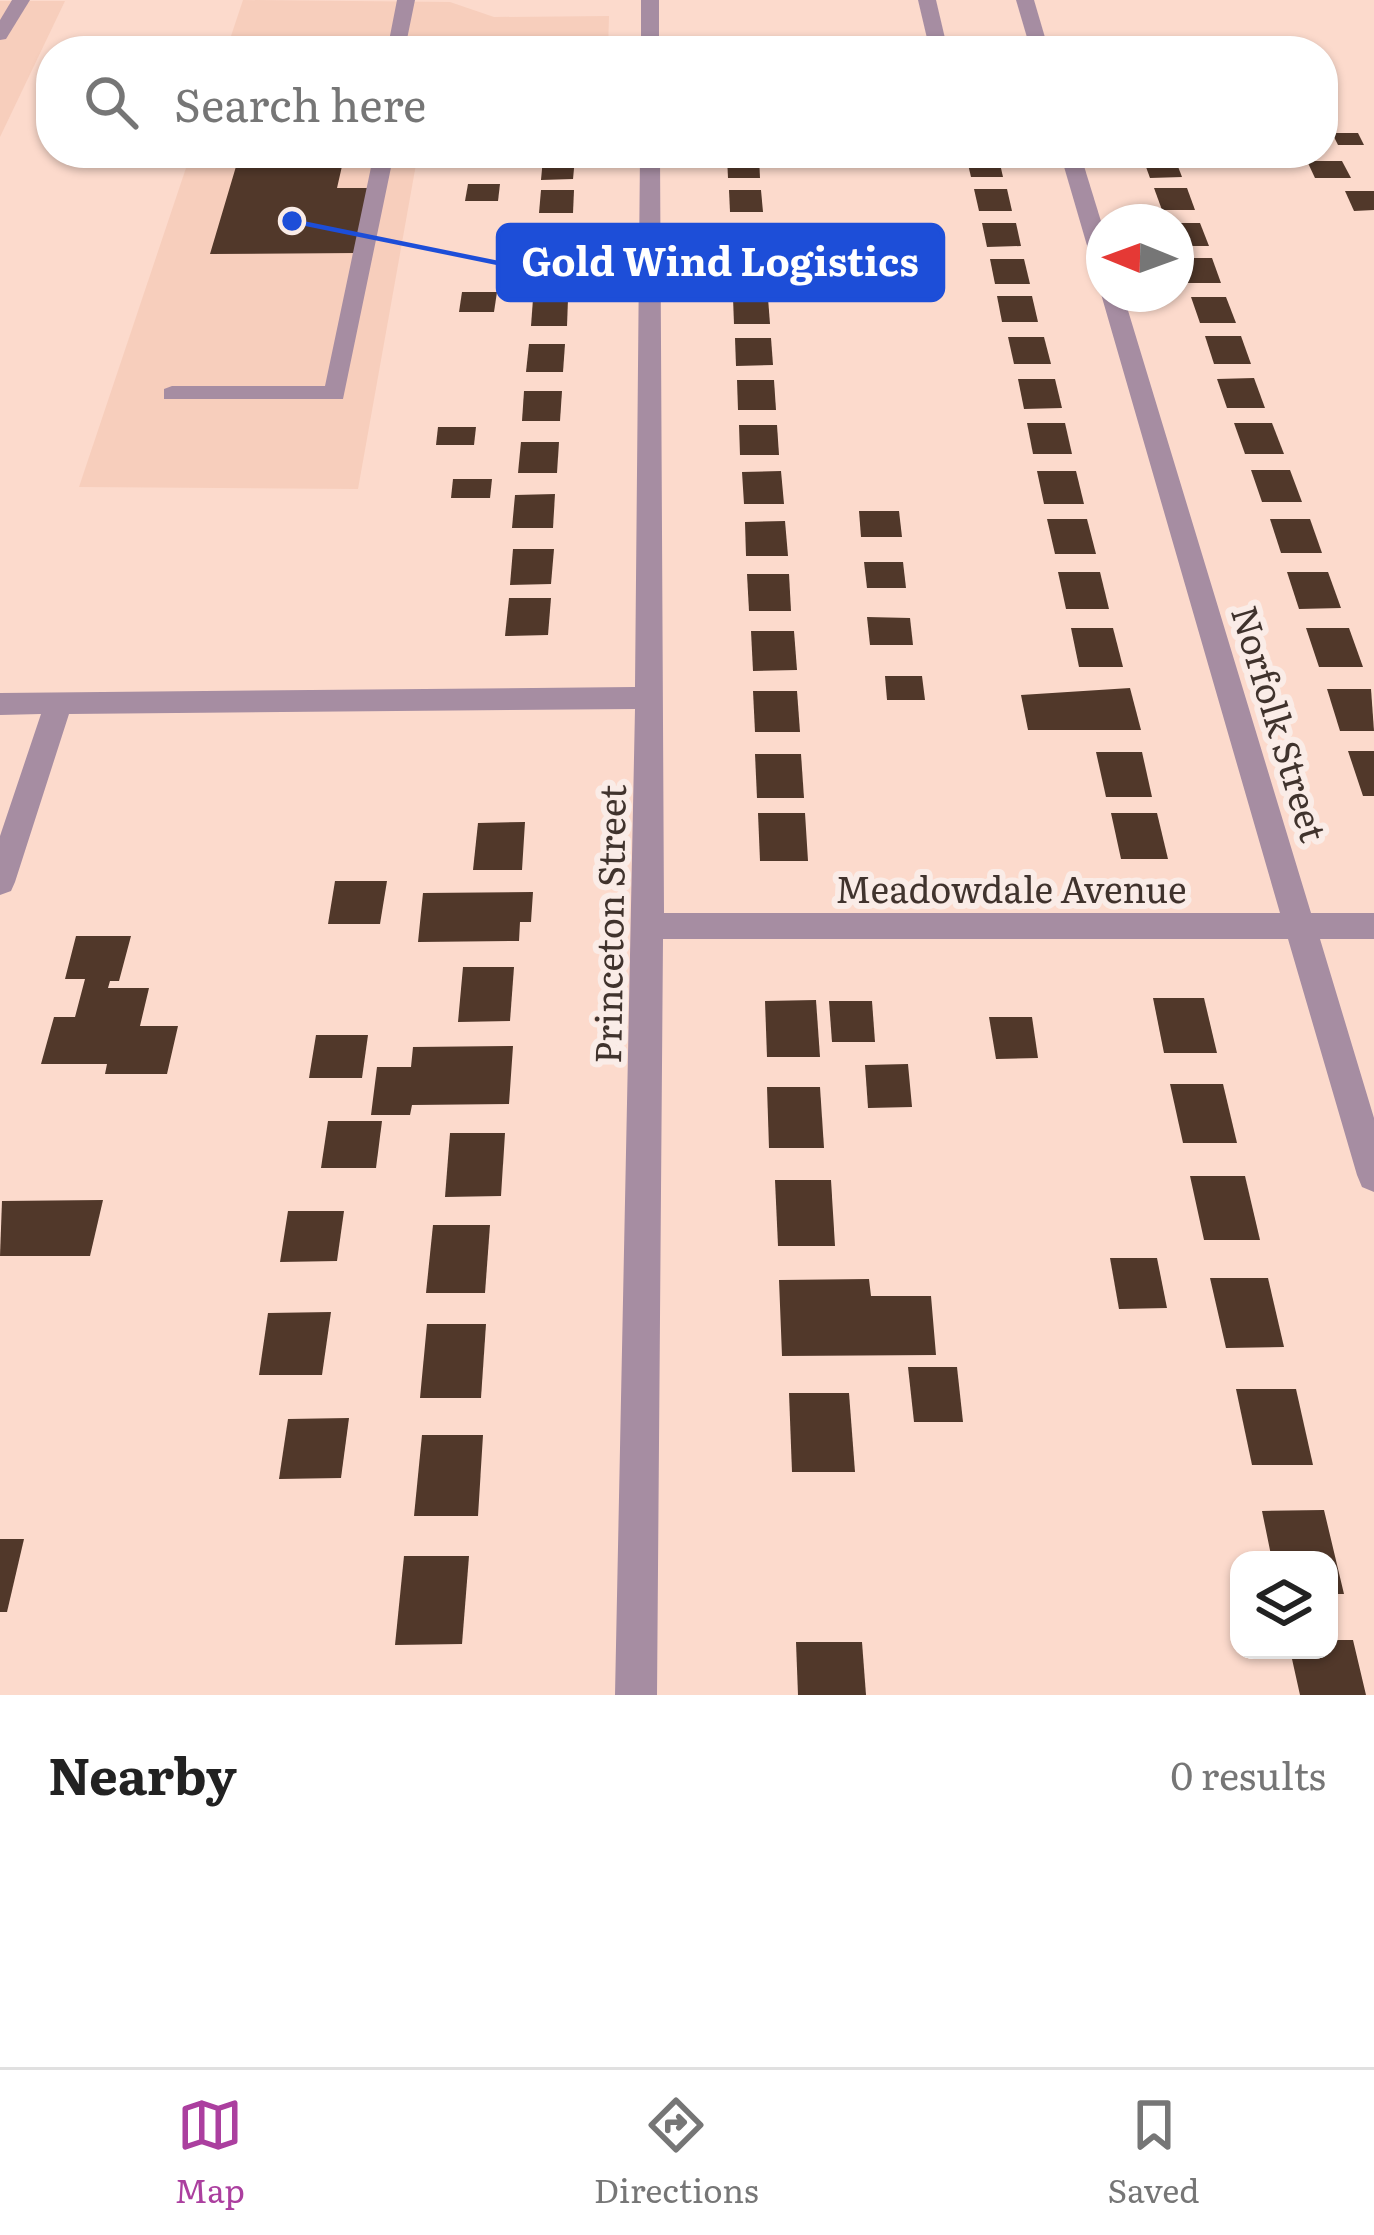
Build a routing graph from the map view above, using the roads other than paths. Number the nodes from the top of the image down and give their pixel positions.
1 (21, 0) edge
2 (406, 0) edge
3 (650, 0) edge
4 (927, 0) edge
5 (1025, 0) edge
6 (0, 35) edge
7 (399, 36) edge
8 (650, 36) edge
9 (935, 36) edge
10 (1036, 36) edge
11 (381, 168) edge
12 (650, 168) edge
13 (1075, 168) edge
14 (1086, 206) edge
15 (1117, 312) edge
16 (172, 394) dead end
17 (649, 698) junction
18 (0, 704) edge
19 (58, 704) junction
20 (0, 881) edge
21 (648, 926) junction
22 (1301, 926) junction
23 (1374, 926) edge
24 (1374, 1175) edge
25 (636, 1695) edge

1 - 6 street
2 - 7 street
3 - 8 street
4 - 9 street
5 - 10 street
11 - 16 street
12 - 17 street, Princeton Street
13 - 14 street
15 - 22 street, Norfolk Street
17 - 19 street
17 - 21 street, Princeton Street
18 - 19 street
19 - 20 street
21 - 22 street, Meadowdale Avenue
21 - 25 street, Princeton Street
22 - 23 street, Meadowdale Avenue
22 - 24 street, Norfolk Street

